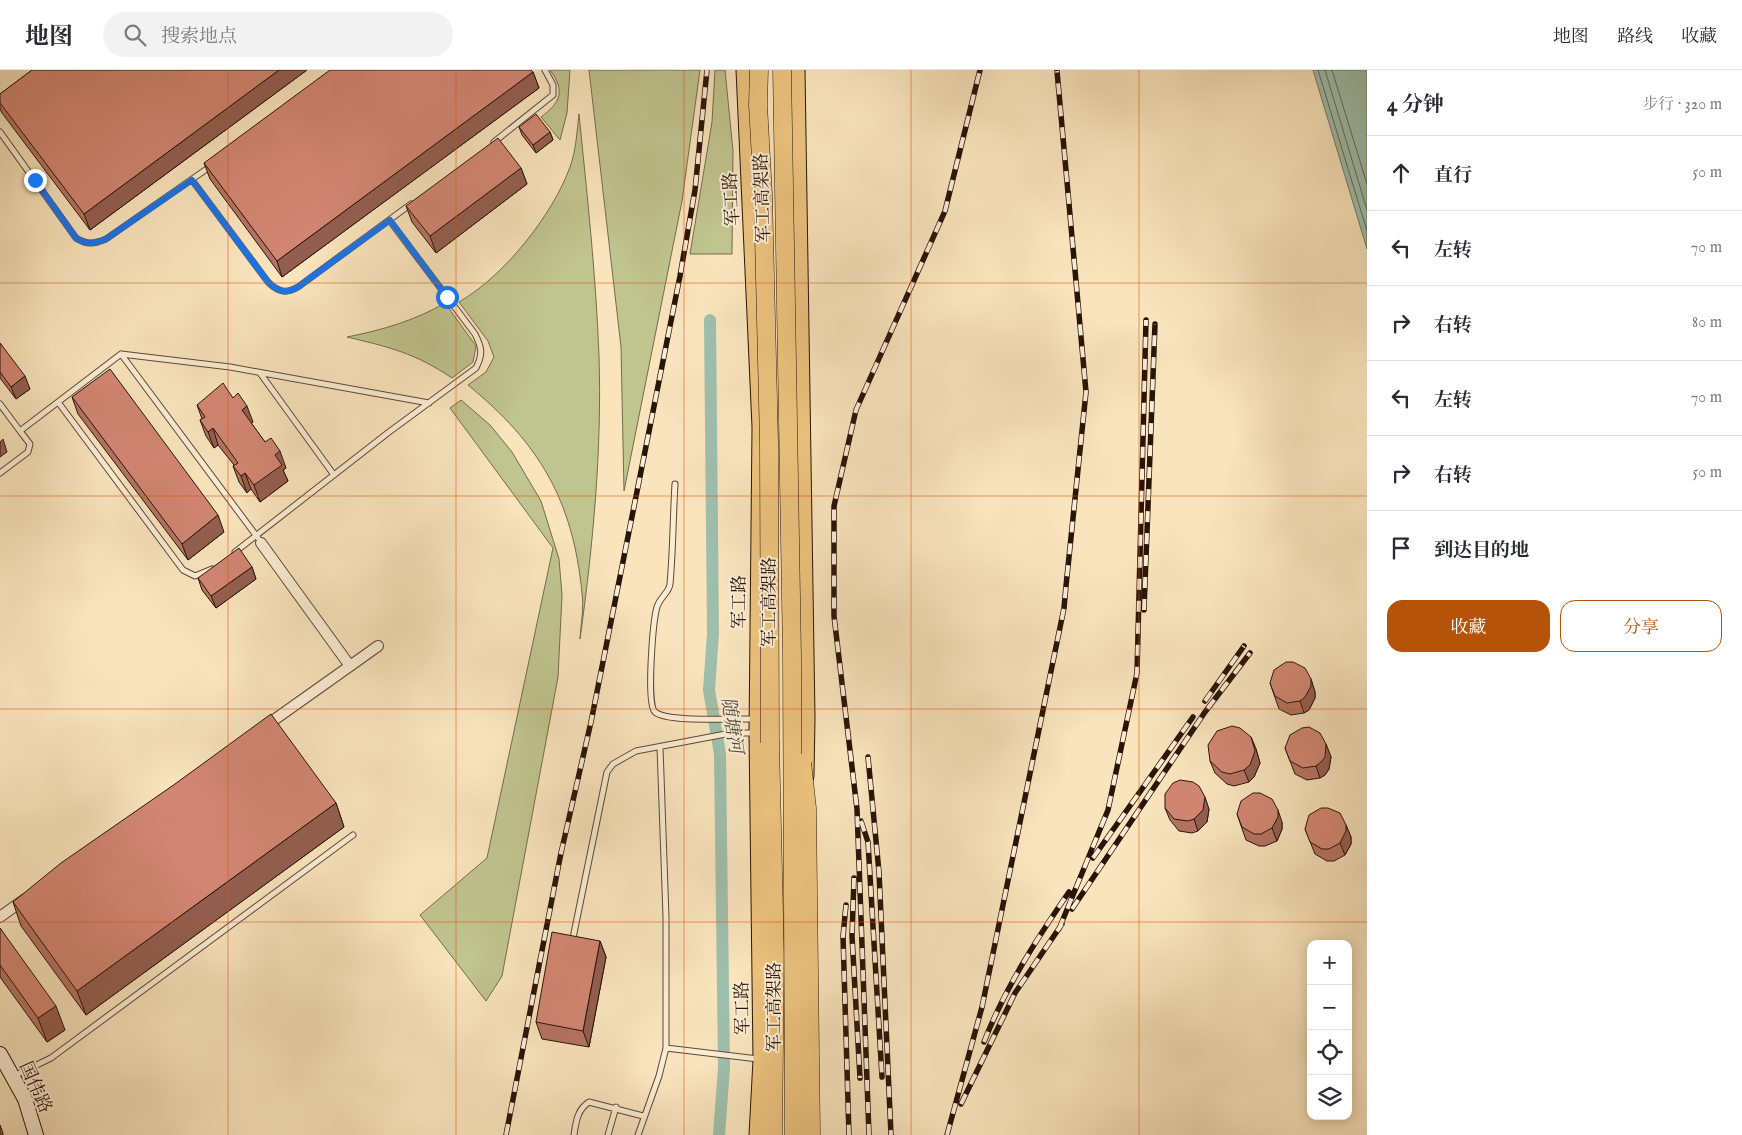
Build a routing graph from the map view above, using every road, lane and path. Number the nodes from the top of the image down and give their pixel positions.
1 (545, 70) edge
2 (744, 70) edge
3 (753, 70) edge
4 (759, 70) edge
5 (782, 70) edge
6 (797, 70) edge
7 (758, 105) junction
8 (0, 132) edge
9 (492, 144) edge
10 (216, 163) edge
11 (192, 180) junction
12 (413, 203) edge
13 (390, 220) junction
14 (122, 354) junction
15 (260, 373) junction
16 (58, 402) junction
17 (429, 403) junction
18 (0, 404) edge
19 (20, 431) junction
20 (0, 473) edge
21 (334, 475) junction
22 (675, 484) dead end
23 (258, 540) junction
24 (227, 558) edge
25 (219, 564) edge
26 (378, 646) dead end
27 (792, 656) junction
28 (350, 666) junction
29 (782, 718) dead end
30 (774, 719) dead end
31 (807, 725) junction
32 (757, 726) junction
33 (255, 733) edge
34 (774, 733) dead end
35 (782, 733) dead end
36 (660, 746) junction
37 (353, 835) dead end
38 (32, 894) edge
39 (0, 918) edge
40 (573, 938) edge
41 (666, 1048) junction
42 (0, 1054) edge
43 (761, 1060) junction
44 (13, 1077) junction
45 (616, 1107) junction
46 (643, 1116) junction
47 (36, 1135) edge
48 (574, 1135) edge
49 (608, 1135) edge
50 (638, 1135) edge
51 (757, 1135) edge
52 (773, 1135) edge
53 (794, 1135) edge
54 (801, 1135) edge
55 (811, 1135) edge

1 - 9 lane
2 - 32 main road, 军工路
3 - 7 highway, bridge
4 - 7 highway, 军工高架路, bridge
5 - 27 highway, 军工高架路, bridge
6 - 31 main road
7 - 52 highway, 军工高架路, bridge
8 - 11 lane
10 - 11 lane
11 - 13 lane
12 - 13 lane
13 - 17 lane
14 - 15 lane
14 - 16 lane
14 - 23 lane
15 - 17 lane
15 - 21 lane
16 - 19 lane
16 - 25 lane
17 - 21 lane
18 - 19 lane
19 - 20 lane
21 - 23 lane
22 - 32 lane
23 - 24 lane
23 - 28 street
26 - 28 street
27 - 53 highway, 军工高架路, bridge
27 - 55 highway, bridge
28 - 33 street
29 - 31 lane
30 - 32 lane
31 - 35 lane
31 - 54 main road
32 - 34 lane
32 - 36 lane
32 - 43 main road, 军工路
36 - 40 lane
36 - 41 lane
37 - 44 lane
38 - 39 street
41 - 43 lane
41 - 46 lane
42 - 44 street, 国伟路
43 - 51 main road, 军工路
44 - 47 street, 国伟路
45 - 46 lane
45 - 48 lane
45 - 49 lane
46 - 50 lane

